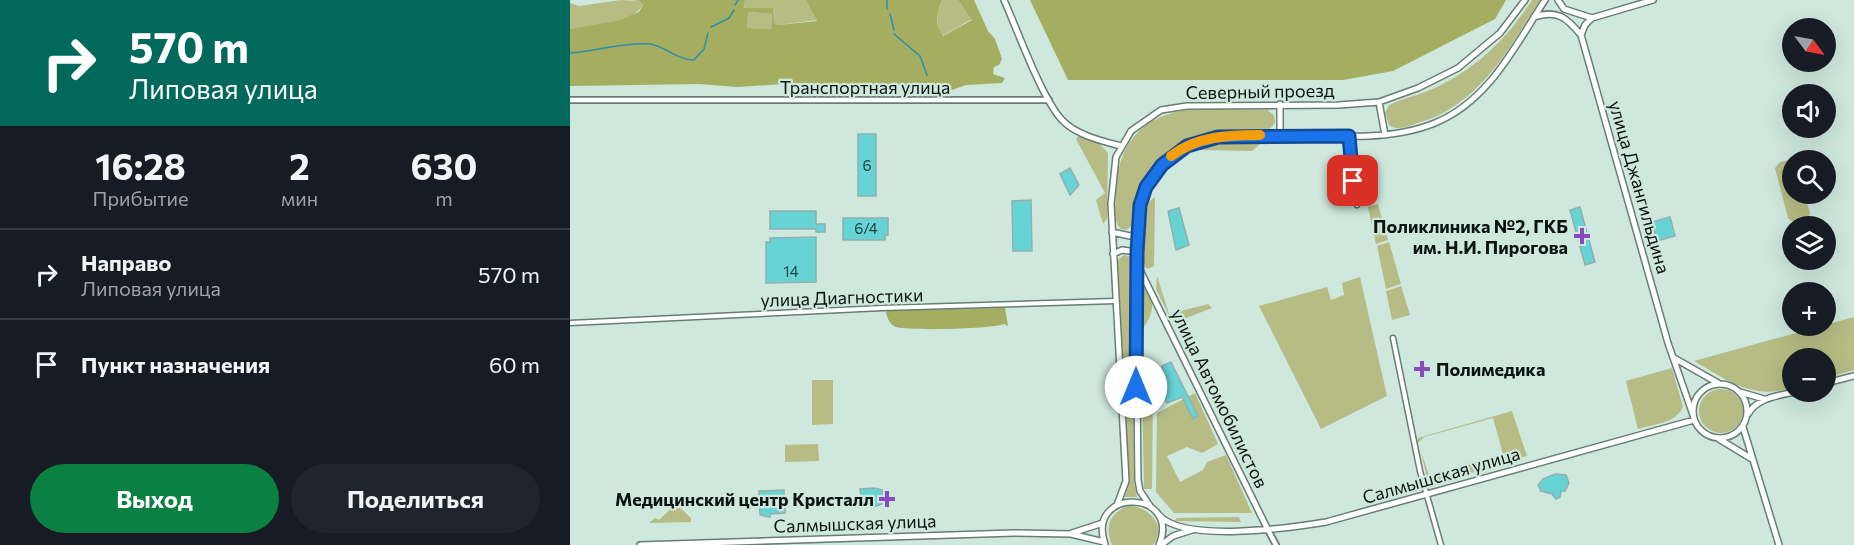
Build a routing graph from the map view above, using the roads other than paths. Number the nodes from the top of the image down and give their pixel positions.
1 (1004, 0) edge
2 (1525, 0) edge
3 (1545, 0) edge
4 (1558, 0) edge
5 (1653, 0) edge
6 (1534, 17) junction
7 (1592, 18) junction
8 (1581, 35) junction
9 (570, 100) edge
10 (1050, 100) junction
11 (1379, 102) junction
12 (1280, 104) junction
13 (1280, 135) junction
14 (1385, 135) junction
15 (1349, 136) junction
16 (1121, 146) junction
17 (1358, 205) dead end
18 (1112, 232) junction
19 (1137, 233) junction
20 (1137, 252) junction
21 (1113, 254) junction
22 (1137, 264) junction
23 (1115, 301) junction
24 (570, 323) edge
25 (1393, 338) dead end
26 (1673, 357) junction
27 (1854, 376) edge
28 (1836, 380) edge
29 (1720, 384) junction
30 (1740, 392) junction
31 (1782, 395) edge
32 (1764, 399) junction
33 (1747, 416) junction
34 (1694, 418) junction
35 (1743, 427) junction
36 (1718, 439) junction
37 (1752, 459) junction
38 (1426, 496) junction
39 (1117, 505) junction
40 (1150, 506) junction
41 (1159, 515) junction
42 (1103, 523) junction
43 (1192, 530) junction
44 (1269, 530) junction
45 (1071, 534) junction
46 (1105, 543) edge
47 (640, 545) edge
48 (1160, 545) edge
49 (1276, 545) edge
50 (1441, 545) edge
51 (1779, 545) edge

1 - 10 main road
2 - 11 main road, Северный проезд
3 - 6 main road
4 - 7 main road
5 - 7 main road
6 - 8 main road
6 - 14 main road
7 - 8 main road
8 - 26 main road, улица Джангильдина
9 - 10 street, Транспортная улица
10 - 16 main road
11 - 12 main road, Северный проезд
11 - 14 main road
12 - 13 main road
12 - 16 main road, Северный проезд
13 - 15 main road
13 - 19 main road
14 - 15 main road
15 - 17 street
16 - 18 main road, Северный проезд
18 - 19 main road
18 - 21 main road, Северный проезд
19 - 20 main road
20 - 21 main road
20 - 22 main road
21 - 23 main road, Северный проезд
22 - 40 main road
22 - 44 main road, улица Автомобилистов
23 - 24 street, улица Диагностики
23 - 39 main road, Северный проезд
25 - 38 street
26 - 29 main road
26 - 34 main road, улица Джангильдина
27 - 28 main road
29 - 30 main road
29 - 34 main road
30 - 32 main road
30 - 33 main road
31 - 32 main road
32 - 33 main road
33 - 35 main road
34 - 36 main road
34 - 38 main road, Салмышская улица
35 - 36 main road
35 - 37 main road
36 - 37 main road
37 - 51 main road
38 - 44 main road, Салмышская улица
38 - 50 street
39 - 40 main road
39 - 42 main road
40 - 41 main road
41 - 43 main road
41 - 48 main road
42 - 45 main road
42 - 46 main road
43 - 44 main road, Салмышская улица
43 - 48 main road
44 - 49 street, улица Автомобилистов
45 - 46 main road
45 - 47 main road, Салмышская улица

